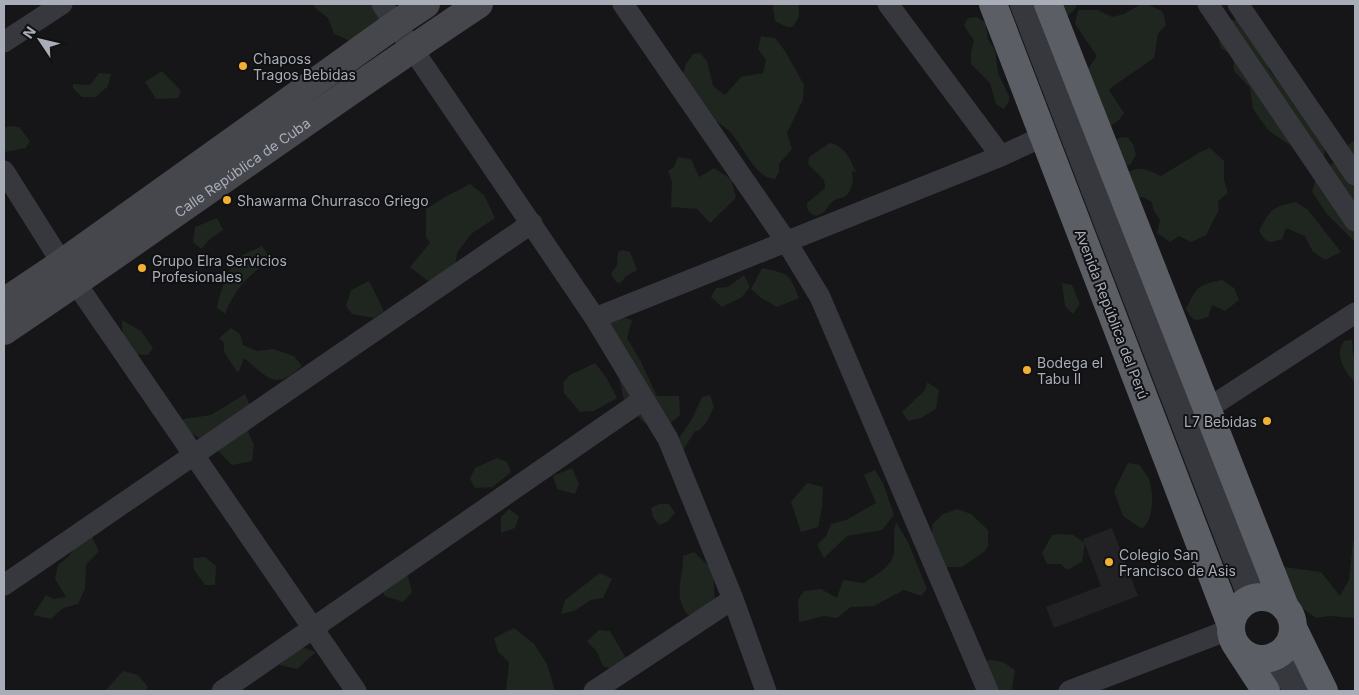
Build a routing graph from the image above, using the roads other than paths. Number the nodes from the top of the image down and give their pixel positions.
1 (62, 4) edge
2 (426, 4) edge
3 (479, 4) edge
4 (623, 4) edge
5 (888, 4) edge
6 (993, 4) edge
7 (1024, 4) edge
8 (1048, 4) edge
9 (1208, 4) edge
10 (1238, 4) edge
11 (389, 14) edge
12 (4, 42) edge
13 (412, 48) junction
14 (1044, 136) junction
15 (1001, 156) junction
16 (4, 171) edge
17 (1355, 175) edge
18 (1355, 221) edge
19 (532, 223) junction
20 (786, 241) junction
21 (69, 273) junction
22 (4, 302) edge
23 (1355, 313) edge
24 (595, 318) junction
25 (4, 331) edge
26 (644, 399) junction
27 (1207, 409) junction
28 (193, 455) junction
29 (4, 585) edge
30 (1252, 598) junction
31 (733, 599) junction
32 (1289, 618) junction
33 (313, 628) junction
34 (1233, 634) junction
35 (1276, 655) junction
36 (222, 691) edge
37 (356, 691) edge
38 (594, 691) edge
39 (766, 691) edge
40 (988, 691) edge
41 (1068, 691) edge
42 (1266, 691) edge
43 (1298, 691) edge
44 (1324, 691) edge

1 - 12 street
2 - 11 main road, Calle República de Cuba
3 - 13 main road, Calle República de Cuba
4 - 20 street
5 - 15 street
6 - 14 highway, Avenida República del Perú
7 - 30 street
8 - 27 highway
9 - 18 street
10 - 17 street
11 - 13 street
11 - 21 main road, Calle República de Cuba
13 - 19 street
13 - 21 main road, Calle República de Cuba
14 - 15 street
14 - 34 highway, Avenida República del Perú
15 - 20 street
16 - 21 street
19 - 24 street
19 - 28 street
20 - 24 street
20 - 40 street
21 - 22 main road, Calle República de Cuba
21 - 25 main road, Calle República de Cuba
21 - 28 street
23 - 27 street
24 - 26 street
26 - 31 street
26 - 33 street
27 - 32 highway
28 - 29 street
28 - 33 street
30 - 32 highway
30 - 34 highway
31 - 38 street
31 - 39 street
32 - 35 highway
32 - 44 highway
33 - 36 street
33 - 37 street
34 - 35 highway
34 - 41 street
34 - 42 highway, Avenida República del Perú
35 - 43 street

